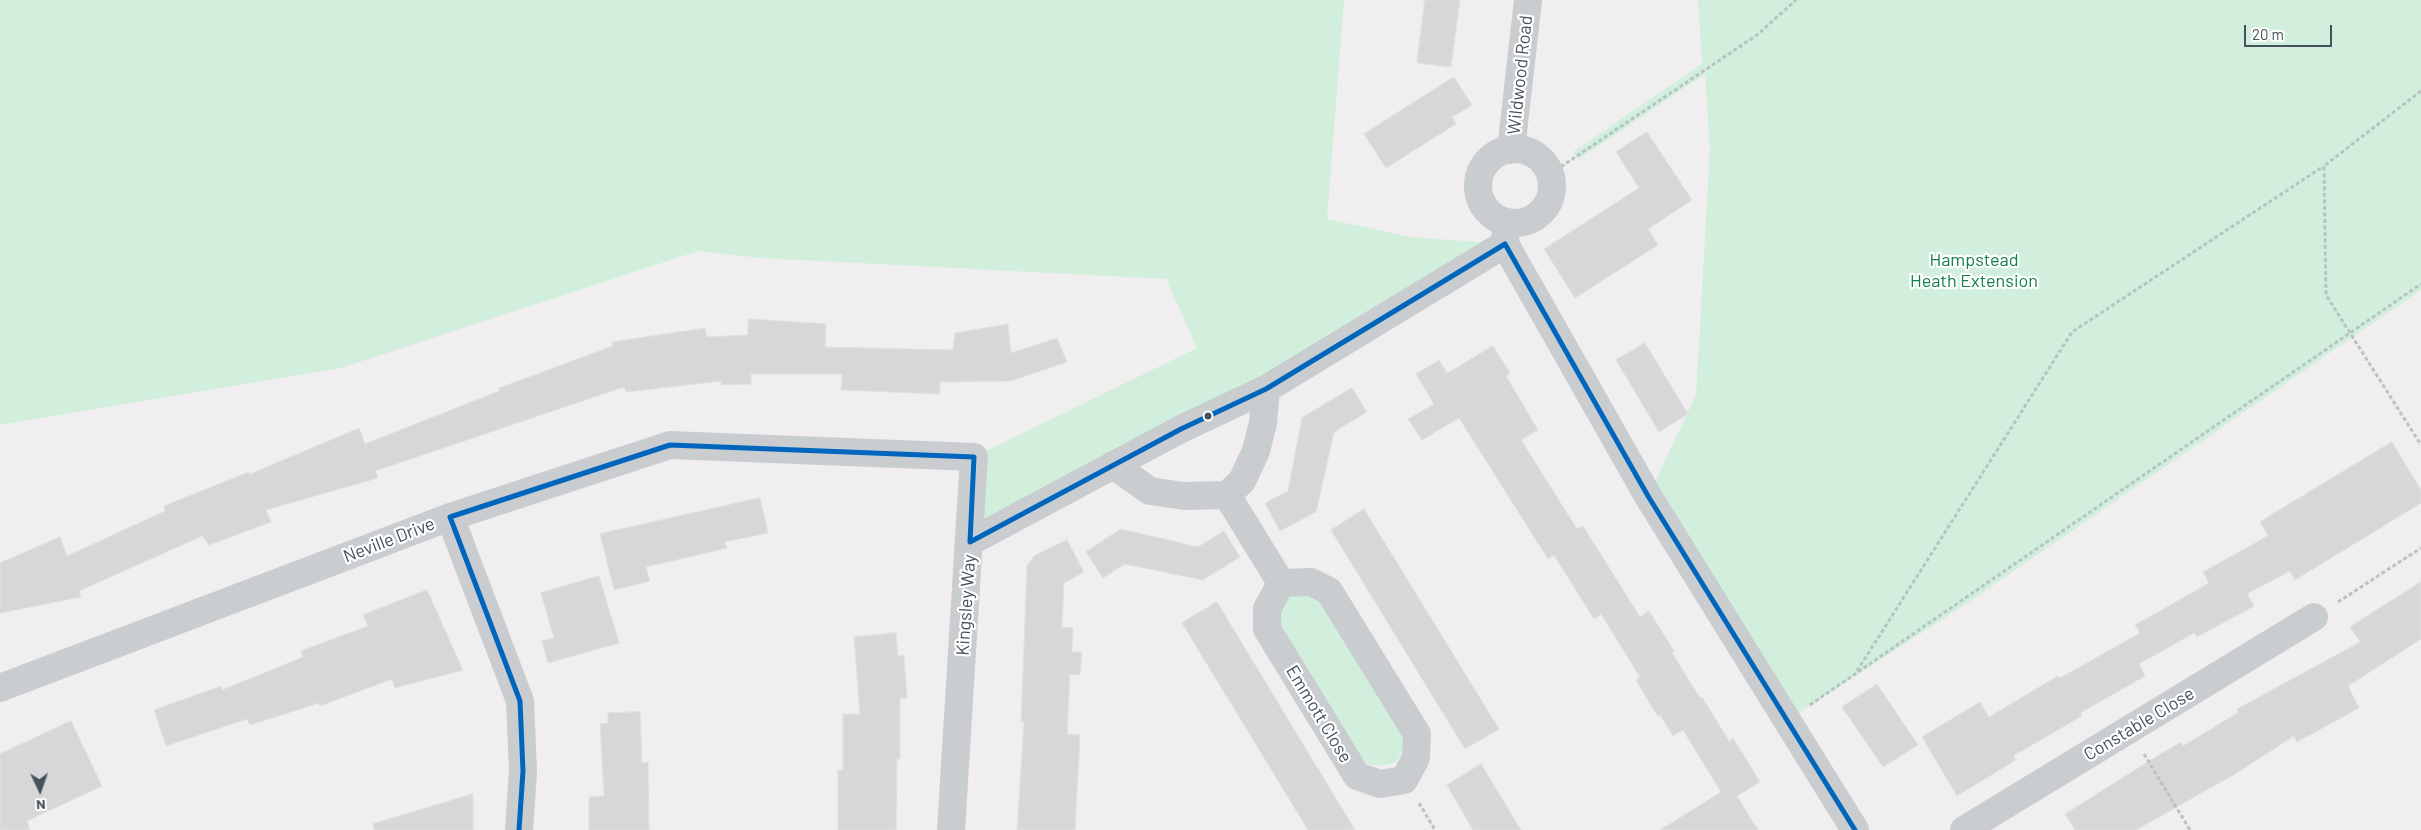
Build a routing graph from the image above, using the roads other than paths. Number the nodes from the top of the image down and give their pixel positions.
1 (1528, 0) edge
2 (1511, 150) junction
3 (1505, 233) junction
4 (1266, 389) junction
5 (1113, 465) junction
6 (1227, 495) junction
7 (450, 517) junction
8 (970, 542) junction
9 (1281, 583) junction
10 (2314, 617) road end
11 (0, 688) edge
12 (519, 830) edge
13 (951, 830) edge
14 (1855, 830) edge
15 (1964, 830) edge

1 - 2 street, Wildwood Road
2 - 3 street
2 - 3 street
3 - 4 street, Kingsley Way
3 - 14 street
4 - 5 street, Kingsley Way
4 - 6 street
5 - 6 street
5 - 8 street, Kingsley Way
6 - 9 street
7 - 8 street, Neville Drive
7 - 11 street, Neville Drive
7 - 12 street
8 - 13 street, Kingsley Way
9 - 9 street, Emmott Close
10 - 15 street, Constable Close

